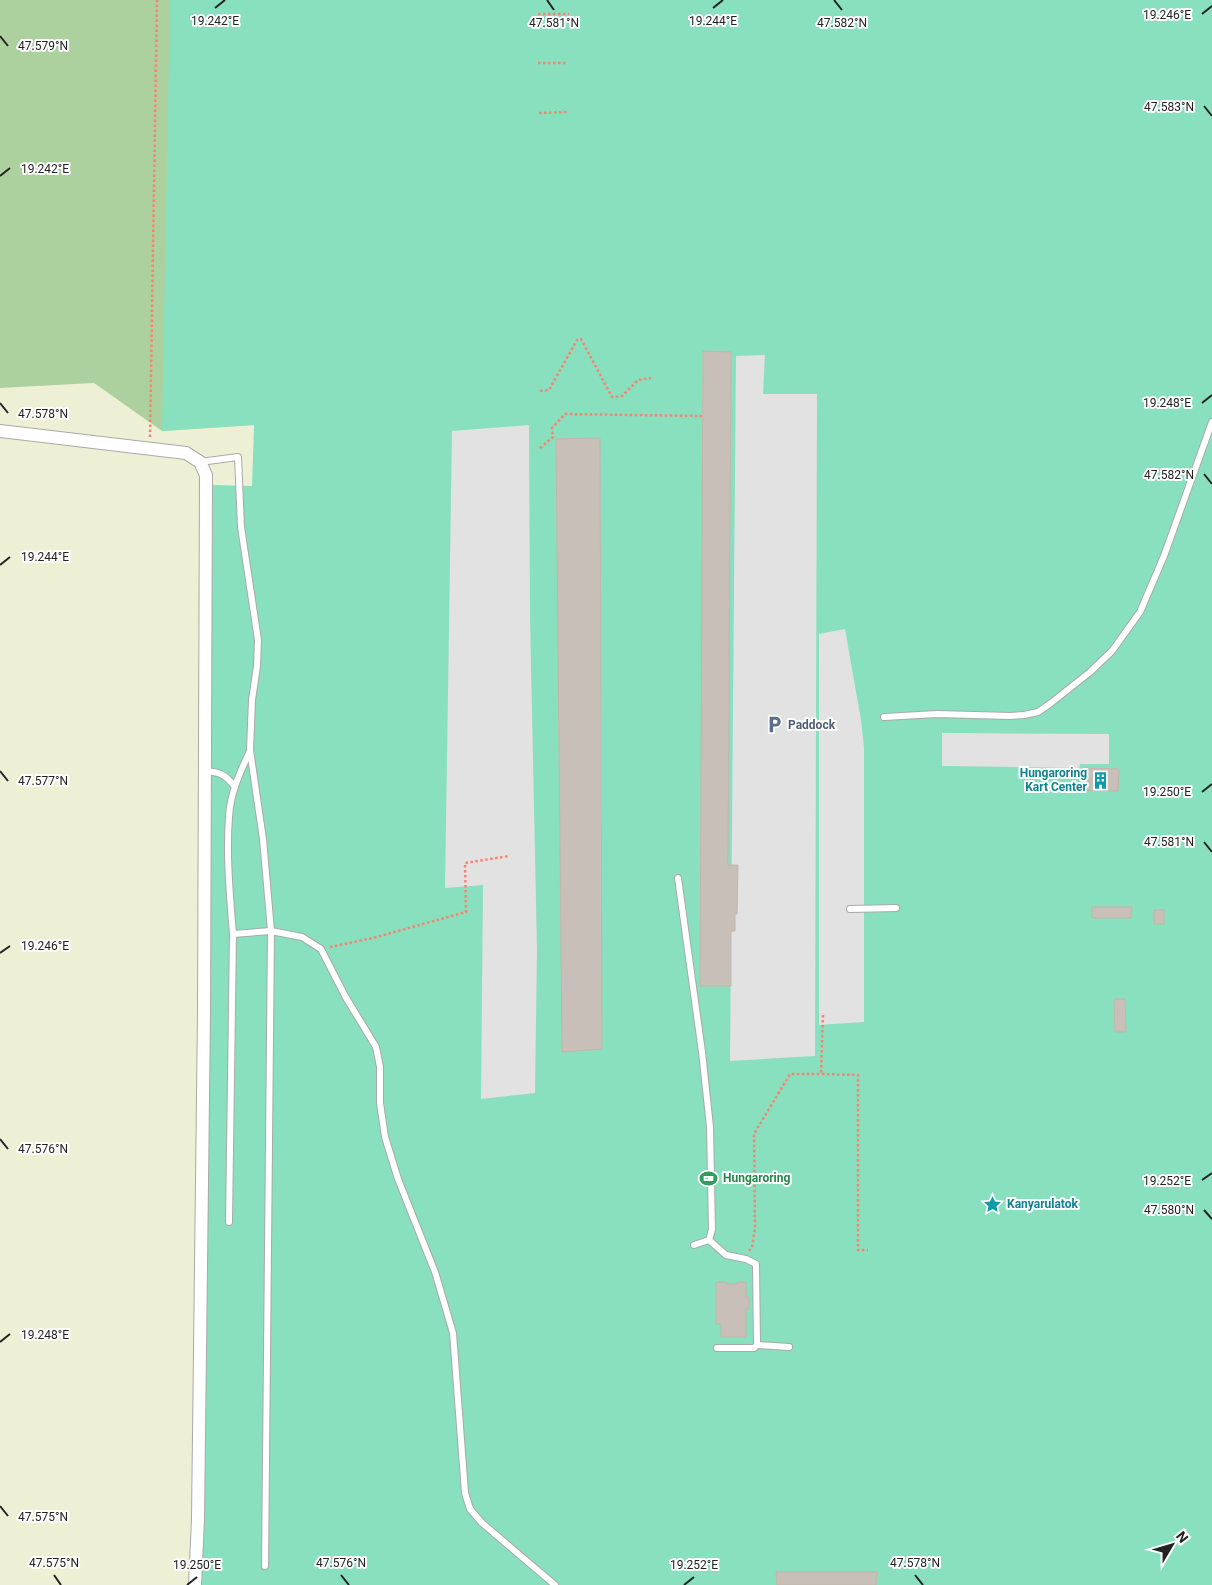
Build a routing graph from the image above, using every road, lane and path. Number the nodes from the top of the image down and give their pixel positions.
1 (157, 0) edge
2 (538, 14) dead end
3 (570, 14) dead end
4 (538, 63) dead end
5 (568, 63) dead end
6 (567, 112) dead end
7 (539, 113) dead end
8 (652, 378) dead end
9 (540, 391) dead end
10 (703, 416) dead end
11 (1212, 422) edge
12 (0, 431) edge
13 (540, 448) dead end
14 (150, 449) junction
15 (200, 462) junction
16 (884, 717) dead end
17 (250, 750) junction
18 (204, 771) junction
19 (235, 787) junction
20 (509, 856) dead end
21 (678, 878) dead end
22 (850, 908) dead end
23 (896, 908) dead end
24 (272, 931) junction
25 (233, 934) junction
26 (322, 949) junction
27 (823, 1015) dead end
28 (822, 1074) junction
29 (229, 1222) dead end
30 (710, 1240) junction
31 (694, 1245) dead end
32 (868, 1250) dead end
33 (745, 1253) dead end
34 (757, 1345) junction
35 (789, 1347) dead end
36 (717, 1348) dead end
37 (265, 1566) dead end
38 (195, 1585) edge
39 (555, 1585) edge

1 - 14 path
2 - 3 path
4 - 5 path
6 - 7 path
8 - 9 path
10 - 13 path
11 - 16 lane
12 - 14 street
14 - 15 street
15 - 17 lane
15 - 18 street
17 - 19 lane
17 - 24 lane
18 - 19 lane
18 - 38 street
19 - 25 lane
20 - 26 path
21 - 30 lane
22 - 23 lane
24 - 25 lane
24 - 26 lane
24 - 37 lane
25 - 29 lane
26 - 39 lane
27 - 28 path
28 - 32 path
28 - 33 path
30 - 31 lane
30 - 34 lane
34 - 35 lane
34 - 36 lane

